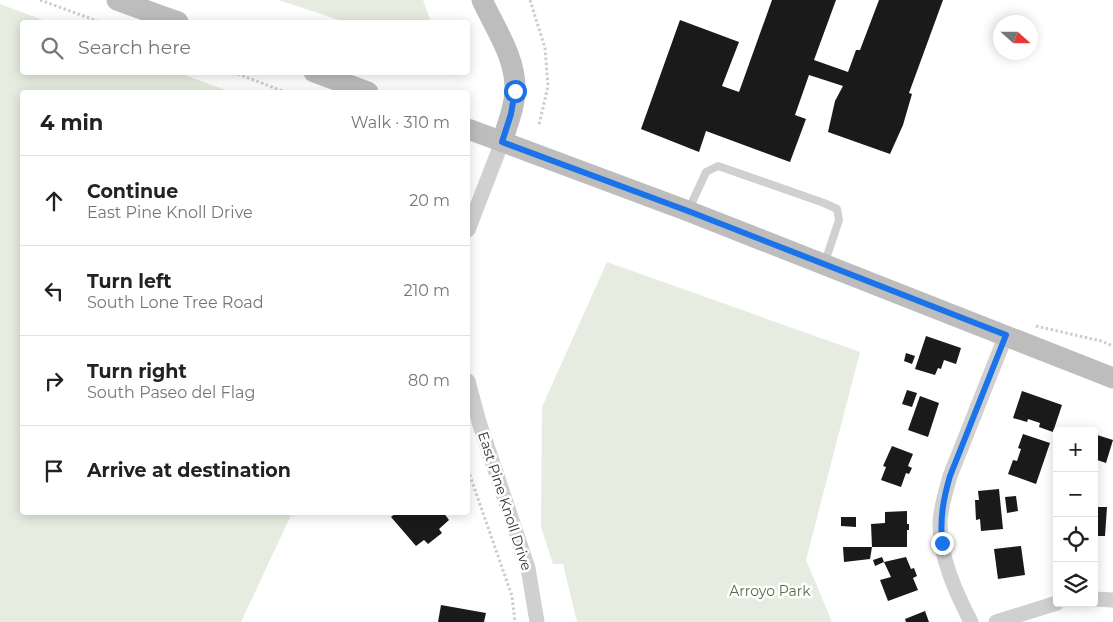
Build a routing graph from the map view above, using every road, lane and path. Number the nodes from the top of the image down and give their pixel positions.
1 (40, 0) edge
2 (117, 0) edge
3 (482, 0) edge
4 (530, 0) edge
5 (95, 20) edge
6 (172, 20) edge
7 (241, 75) edge
8 (322, 75) edge
9 (280, 90) edge
10 (363, 90) edge
11 (539, 125) dead end
12 (470, 130) edge
13 (502, 142) junction
14 (688, 211) junction
15 (470, 225) edge
16 (824, 264) junction
17 (1029, 324) dead end
18 (1006, 335) junction
19 (1113, 346) edge
20 (1113, 378) edge
21 (470, 388) edge
22 (470, 476) edge
23 (1098, 599) edge
24 (1113, 600) edge
25 (1053, 604) edge
26 (515, 622) edge
27 (537, 622) edge
28 (971, 622) edge
29 (996, 622) edge

1 - 5 path
2 - 6 main road
3 - 13 main road
4 - 11 path
7 - 9 path
8 - 10 main road
12 - 13 main road
13 - 14 main road
13 - 15 street
14 - 16 main road
14 - 16 lane
16 - 18 main road
17 - 19 path
18 - 20 main road
18 - 28 street
21 - 27 street, East Pine Knoll Drive
22 - 26 path
23 - 24 street
25 - 29 street

